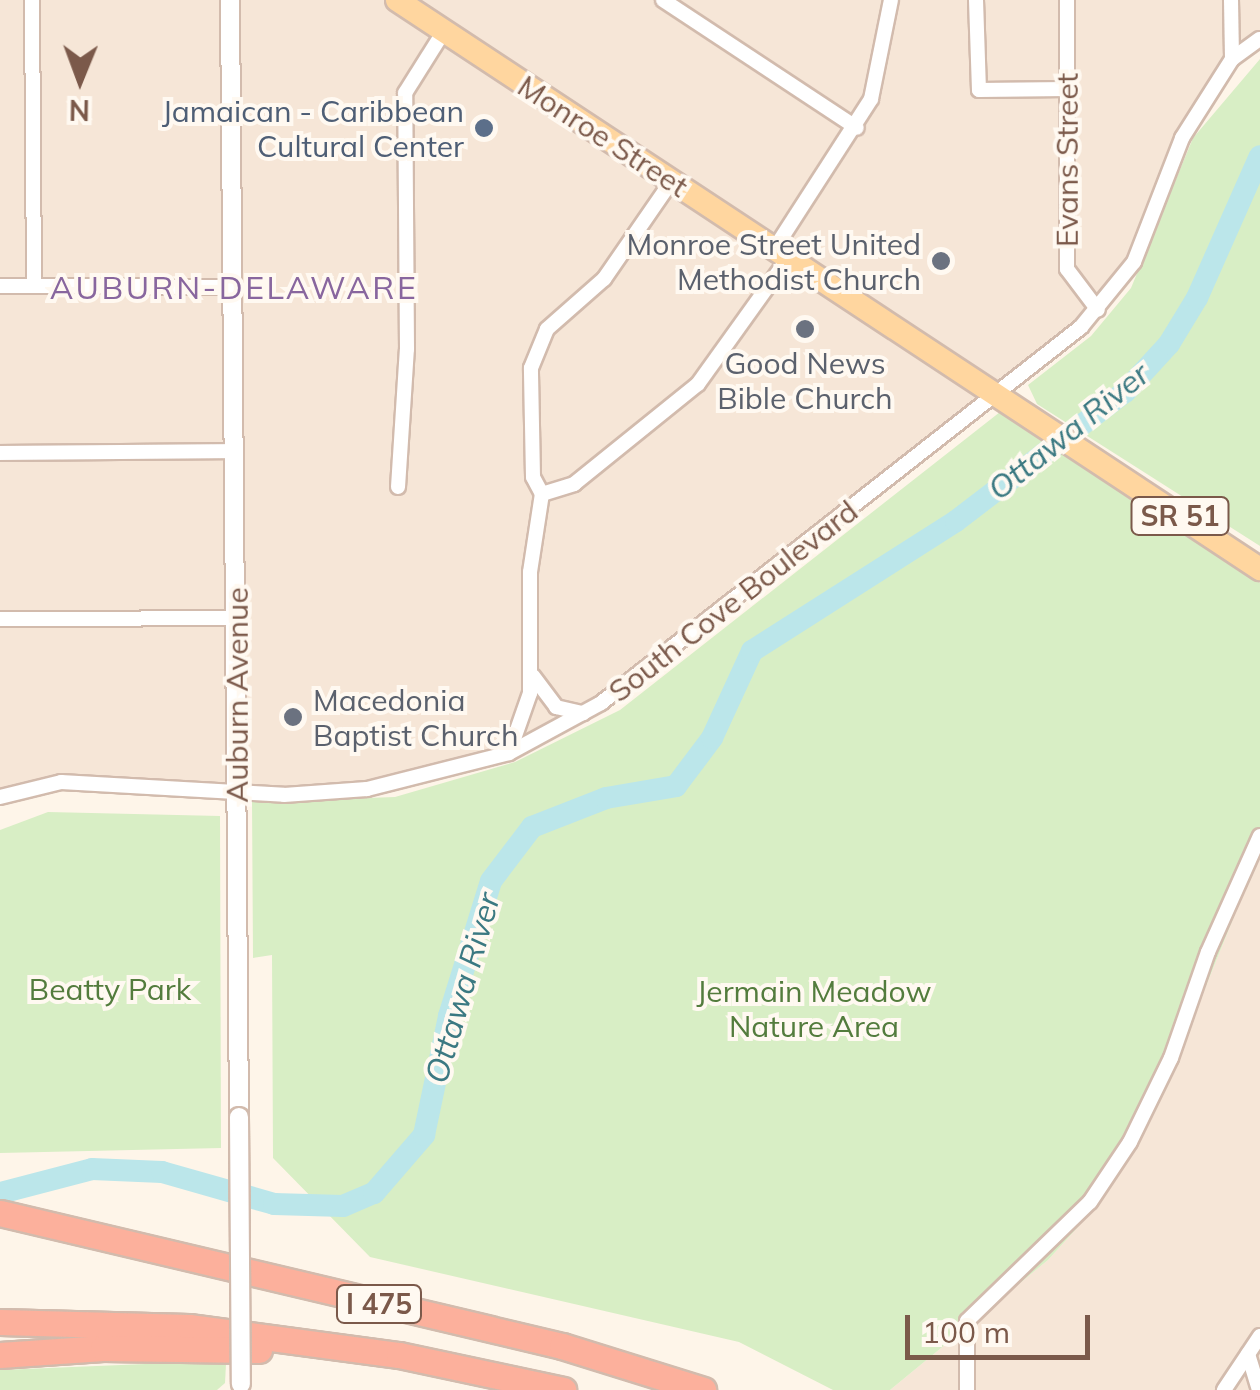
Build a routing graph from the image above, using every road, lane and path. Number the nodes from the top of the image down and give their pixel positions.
1 (32, 0) edge
2 (230, 0) edge
3 (397, 0) edge
4 (664, 0) edge
5 (891, 0) edge
6 (976, 0) edge
7 (1066, 0) edge
8 (1231, 0) edge
9 (444, 31) junction
10 (1260, 39) edge
11 (1232, 59) junction
12 (1067, 89) junction
13 (856, 128) junction
14 (670, 182) junction
15 (782, 253) junction
16 (0, 286) edge
17 (34, 286) junction
18 (234, 287) junction
19 (1098, 310) junction
20 (1004, 400) junction
21 (236, 452) junction
22 (0, 453) edge
23 (398, 487) dead end
24 (542, 494) junction
25 (1260, 569) edge
26 (237, 618) junction
27 (0, 619) edge
28 (531, 670) junction
29 (584, 713) junction
30 (510, 754) junction
31 (238, 791) junction
32 (0, 797) edge
33 (1260, 836) edge
34 (0, 1217) edge
35 (0, 1322) edge
36 (1260, 1336) edge
37 (1248, 1354) junction
38 (0, 1355) edge
39 (398, 1355) junction
40 (242, 1387) edge
41 (563, 1390) edge
42 (702, 1390) edge
43 (967, 1390) edge
44 (1224, 1390) edge
45 (1259, 1390) edge

1 - 17 street
2 - 18 street, Auburn Avenue
3 - 9 main road, Monroe Street / SR 51
4 - 13 street
5 - 13 street
6 - 12 street
7 - 12 street, Evans Street
8 - 11 street
9 - 14 main road, Monroe Street / SR 51
9 - 23 street
10 - 11 street, South Cove Boulevard
11 - 19 street, South Cove Boulevard
12 - 19 street, Evans Street
13 - 15 street
14 - 15 main road, Monroe Street / SR 51
14 - 24 street
15 - 20 main road, Monroe Street / SR 51
15 - 24 street
16 - 17 street
17 - 18 street
18 - 21 street, Auburn Avenue
19 - 20 street, South Cove Boulevard
20 - 25 main road, Monroe Street / SR 51
20 - 29 street, South Cove Boulevard
21 - 22 street
21 - 26 street, Auburn Avenue
24 - 28 street
26 - 27 street
26 - 31 street, Auburn Avenue
28 - 29 street
28 - 30 street
29 - 30 street, South Cove Boulevard
30 - 31 street, South Cove Boulevard
31 - 32 street, South Cove Boulevard
31 - 40 street, Auburn Avenue, bridge
33 - 43 street
34 - 42 highway, I 475
35 - 39 highway
36 - 37 street
37 - 44 street
37 - 45 street
38 - 39 highway
39 - 41 highway, I 475

